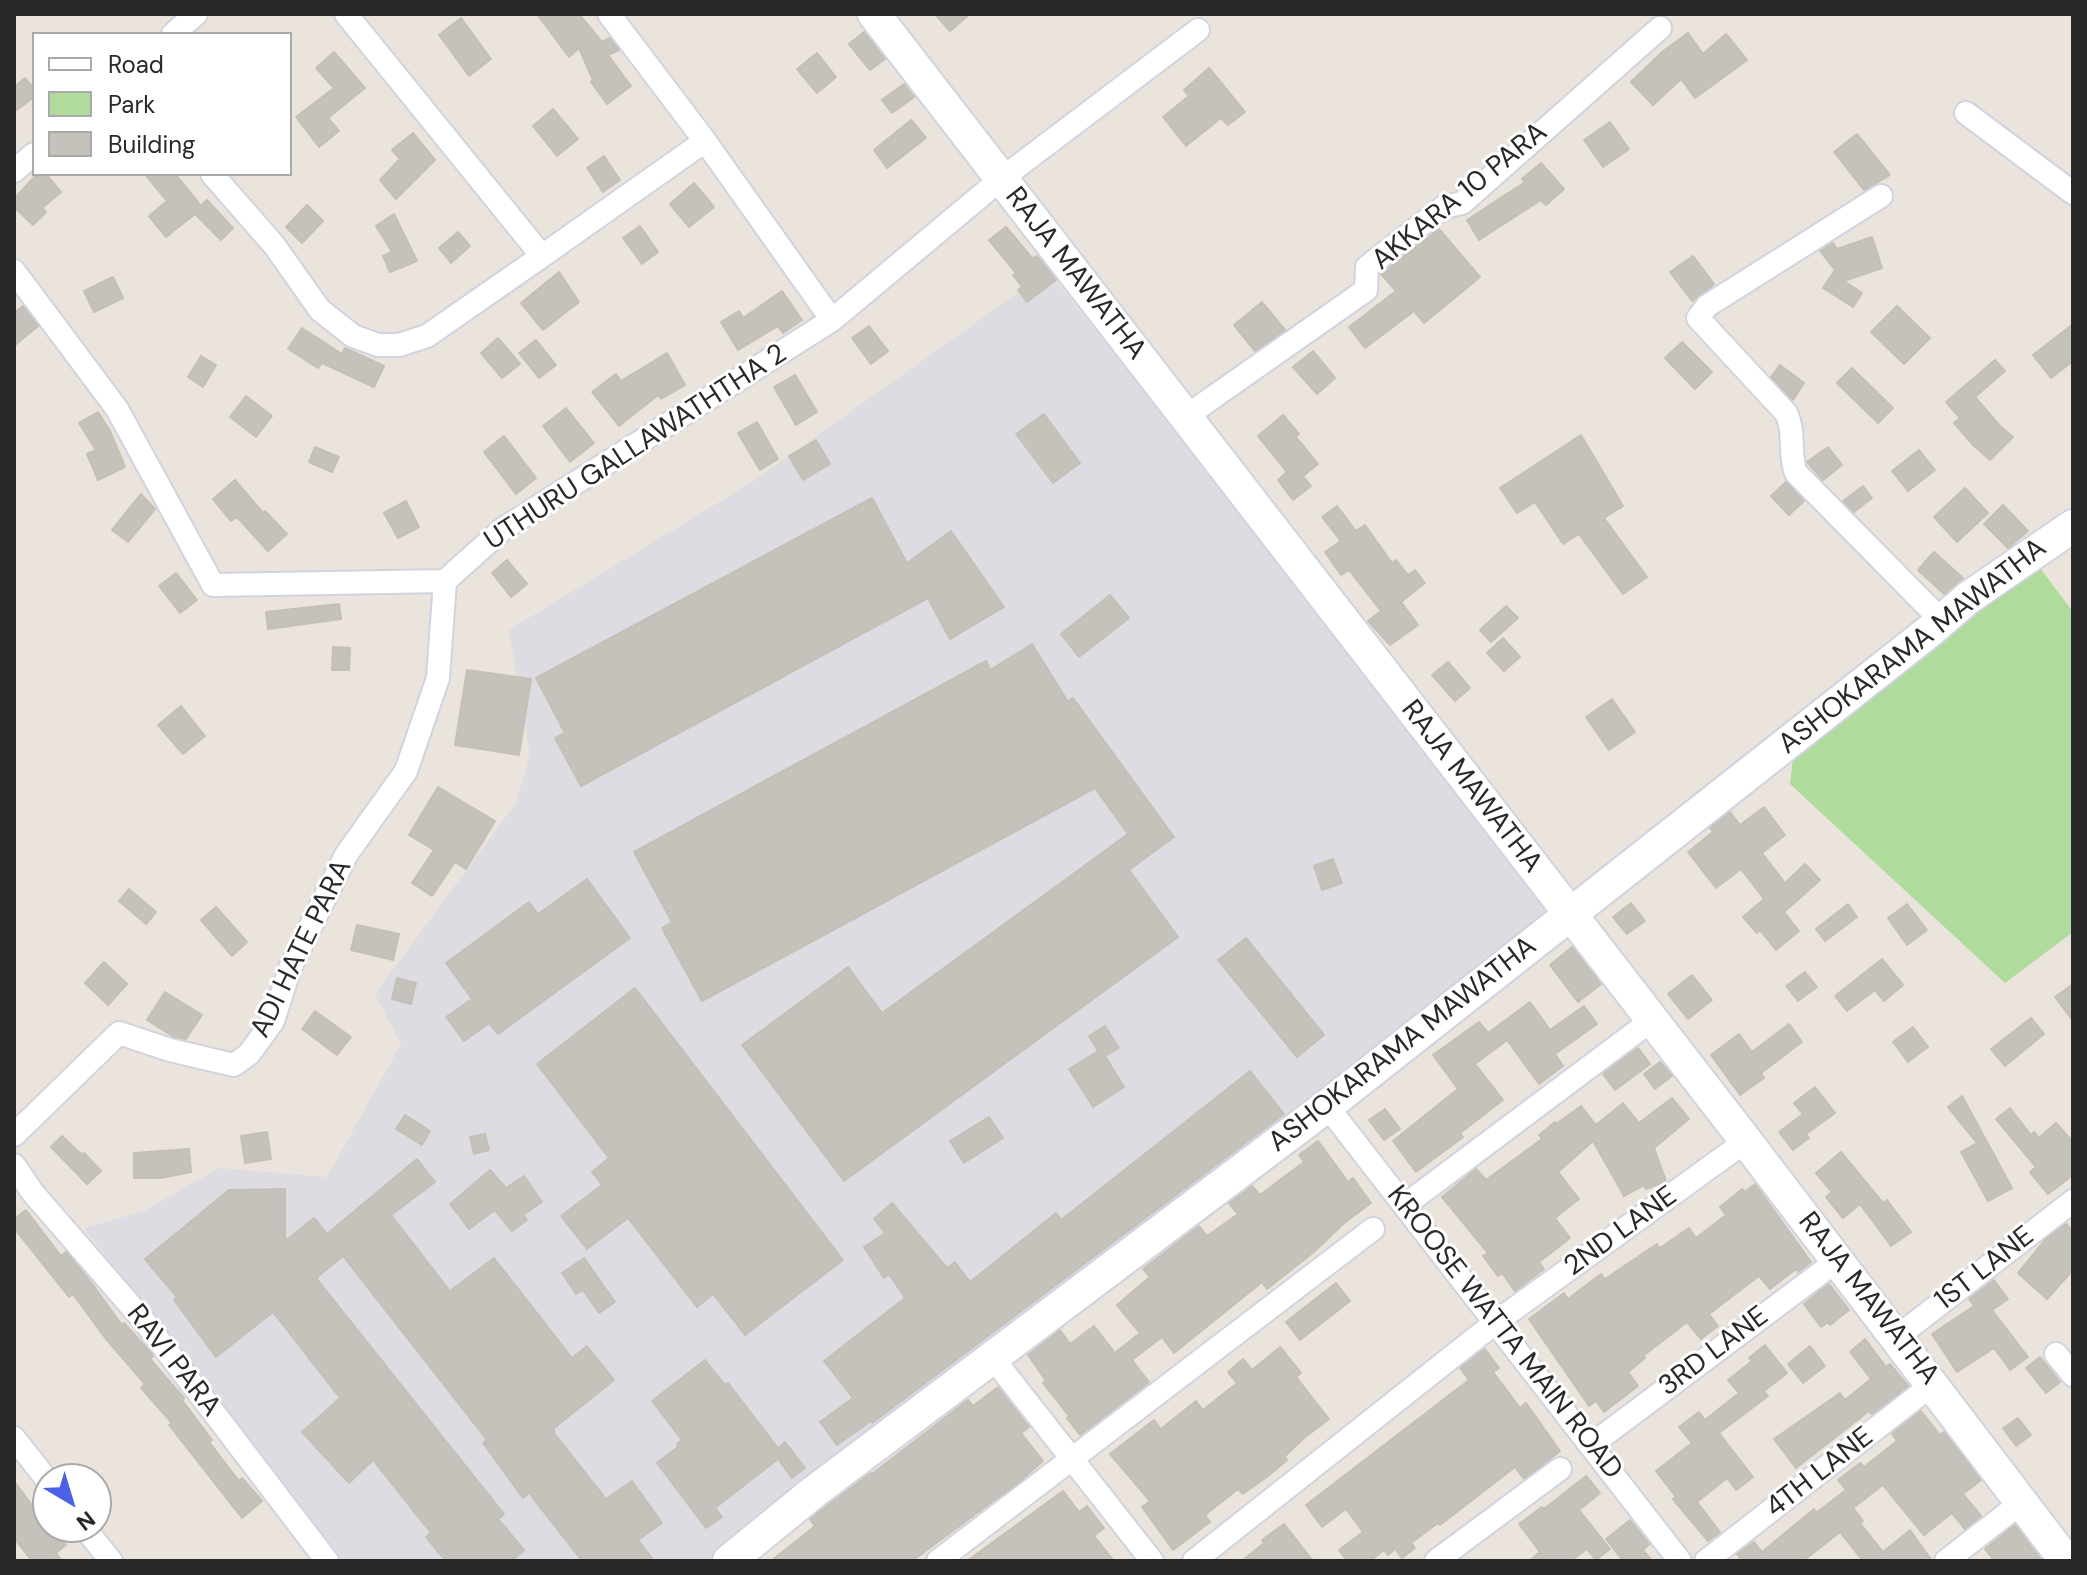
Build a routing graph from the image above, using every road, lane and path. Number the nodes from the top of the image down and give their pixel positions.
1 (196, 14) edge
2 (346, 14) edge
3 (609, 14) edge
4 (874, 14) edge
5 (1660, 28) dead end
6 (1198, 30) dead end
7 (175, 32) edge
8 (1966, 113) dead end
9 (705, 141) junction
10 (32, 156) edge
11 (14, 171) edge
12 (214, 176) edge
13 (1001, 179) junction
14 (2073, 193) edge
15 (1881, 196) dead end
16 (542, 256) junction
17 (14, 271) edge
18 (832, 320) junction
19 (1185, 417) junction
20 (2073, 526) edge
21 (445, 581) junction
22 (1942, 621) junction
23 (1569, 915) junction
24 (1652, 1020) junction
25 (1327, 1106) junction
26 (14, 1135) edge
27 (1746, 1141) junction
28 (14, 1165) edge
29 (2073, 1201) edge
30 (1405, 1205) junction
31 (1373, 1229) dead end
32 (1838, 1260) junction
33 (1496, 1322) junction
34 (1897, 1337) junction
35 (2056, 1354) dead end
36 (992, 1357) junction
37 (2073, 1375) edge
38 (1933, 1384) junction
39 (14, 1438) edge
40 (1591, 1445) junction
41 (1072, 1459) junction
42 (34, 1463) edge
43 (1560, 1469) dead end
44 (2022, 1502) junction
45 (97, 1543) edge
46 (111, 1561) edge
47 (327, 1561) edge
48 (729, 1561) edge
49 (938, 1561) edge
50 (1152, 1561) edge
51 (1194, 1561) edge
52 (1436, 1561) edge
53 (1680, 1561) edge
54 (1706, 1561) edge
55 (1946, 1561) edge
56 (2066, 1561) edge

1 - 7 street
2 - 16 street
3 - 9 street
4 - 13 street, RAJA MAWATHA
5 - 19 street, AKKARA 10 PARA
6 - 13 street, UTHURU GALLAWATHTHA 2
8 - 14 street
9 - 16 street
9 - 18 street
10 - 11 street
12 - 16 street
13 - 18 street, UTHURU GALLAWATHTHA 2
13 - 19 street, RAJA MAWATHA
15 - 22 street
17 - 21 street
18 - 21 street, UTHURU GALLAWATHTHA 2
19 - 23 street, RAJA MAWATHA
20 - 22 street, ASHOKARAMA MAWATHA
21 - 26 street, ADI HATE PARA
22 - 23 street, ASHOKARAMA MAWATHA
23 - 24 street, RAJA MAWATHA
23 - 25 street, ASHOKARAMA MAWATHA
24 - 27 street, RAJA MAWATHA
24 - 30 street
25 - 30 street, KROOSE WATTA MAIN ROAD
25 - 36 street, ASHOKARAMA MAWATHA
27 - 32 street, RAJA MAWATHA
27 - 33 street, 2ND LANE
28 - 47 street, RAVI PARA
29 - 34 street, 1ST LANE
30 - 33 street, KROOSE WATTA MAIN ROAD
31 - 41 street
32 - 34 street, RAJA MAWATHA
32 - 40 street, 3RD LANE
33 - 40 street, KROOSE WATTA MAIN ROAD
33 - 51 street, 2ND LANE
34 - 38 street, RAJA MAWATHA
35 - 37 street
36 - 41 street
36 - 48 street, ASHOKARAMA MAWATHA
38 - 44 street, RAJA MAWATHA
38 - 54 street, 4TH LANE
39 - 42 street
40 - 53 street, KROOSE WATTA MAIN ROAD
41 - 49 street
41 - 50 street
43 - 52 street
44 - 55 street
44 - 56 street, RAJA MAWATHA
45 - 46 street

